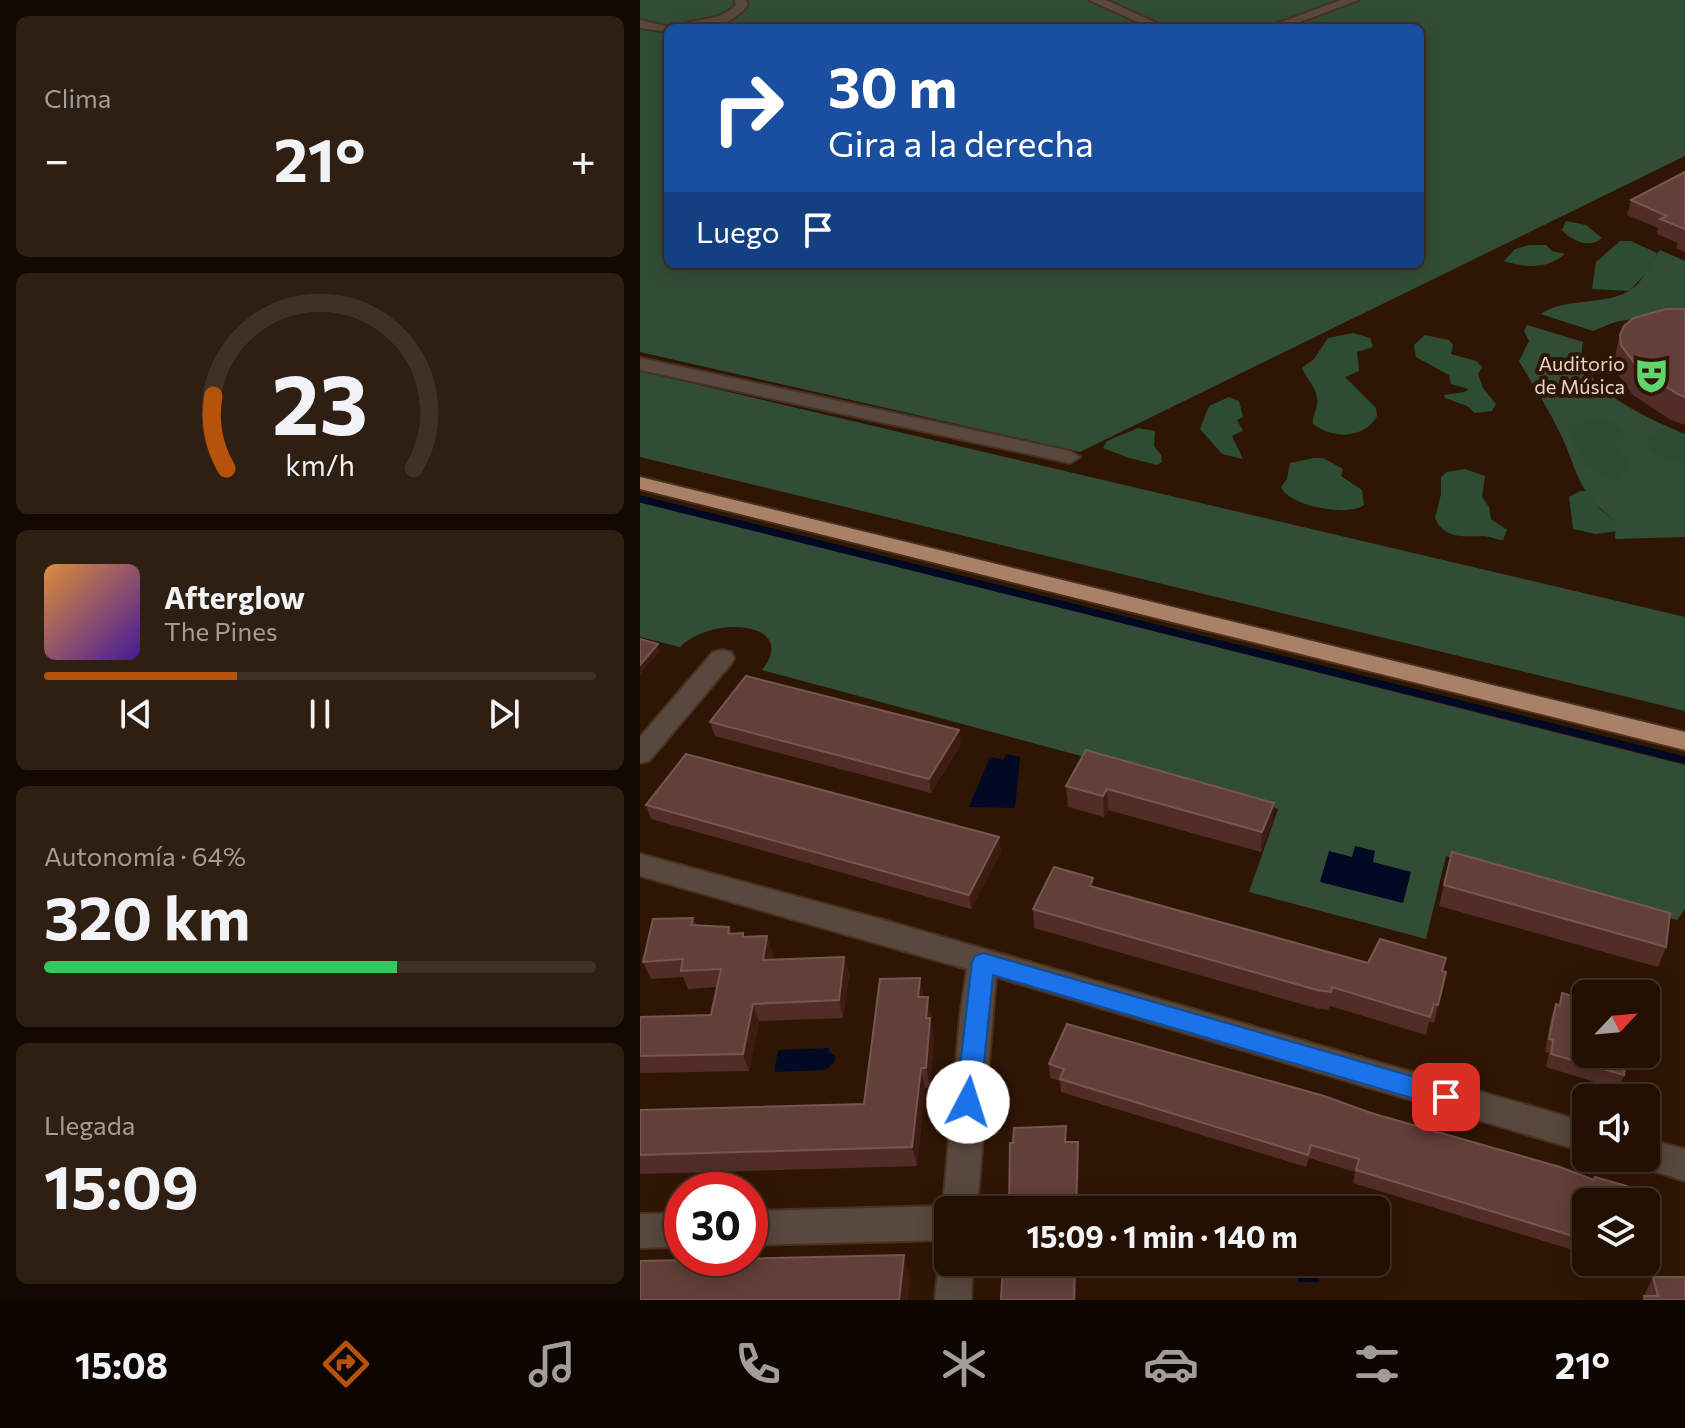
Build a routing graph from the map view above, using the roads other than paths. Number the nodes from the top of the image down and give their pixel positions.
1 (740, 0) edge
2 (1095, 0) edge
3 (1353, 0) edge
4 (725, 19) junction
5 (640, 24) edge
6 (701, 24) edge
7 (734, 24) edge
8 (1152, 24) edge
9 (1283, 24) edge
10 (662, 28) edge
11 (640, 38) edge
12 (640, 364) edge
13 (1070, 457) dead end
14 (640, 483) edge
15 (722, 658) dead end
16 (1685, 741) edge
17 (640, 754) edge
18 (640, 865) edge
19 (983, 962) junction
20 (1572, 1133) edge
21 (1660, 1158) edge
22 (1685, 1165) edge
23 (961, 1196) edge
24 (934, 1223) edge
25 (768, 1228) edge
26 (664, 1230) edge
27 (640, 1231) edge
28 (955, 1276) edge
29 (953, 1300) edge

1 - 4 street
2 - 8 street
3 - 9 street
4 - 6 street
4 - 7 street
5 - 10 street
10 - 11 street
12 - 13 street
14 - 16 highway
15 - 17 street
18 - 19 street
19 - 20 street
19 - 23 street
21 - 22 street
24 - 25 street
26 - 27 street
28 - 29 street

